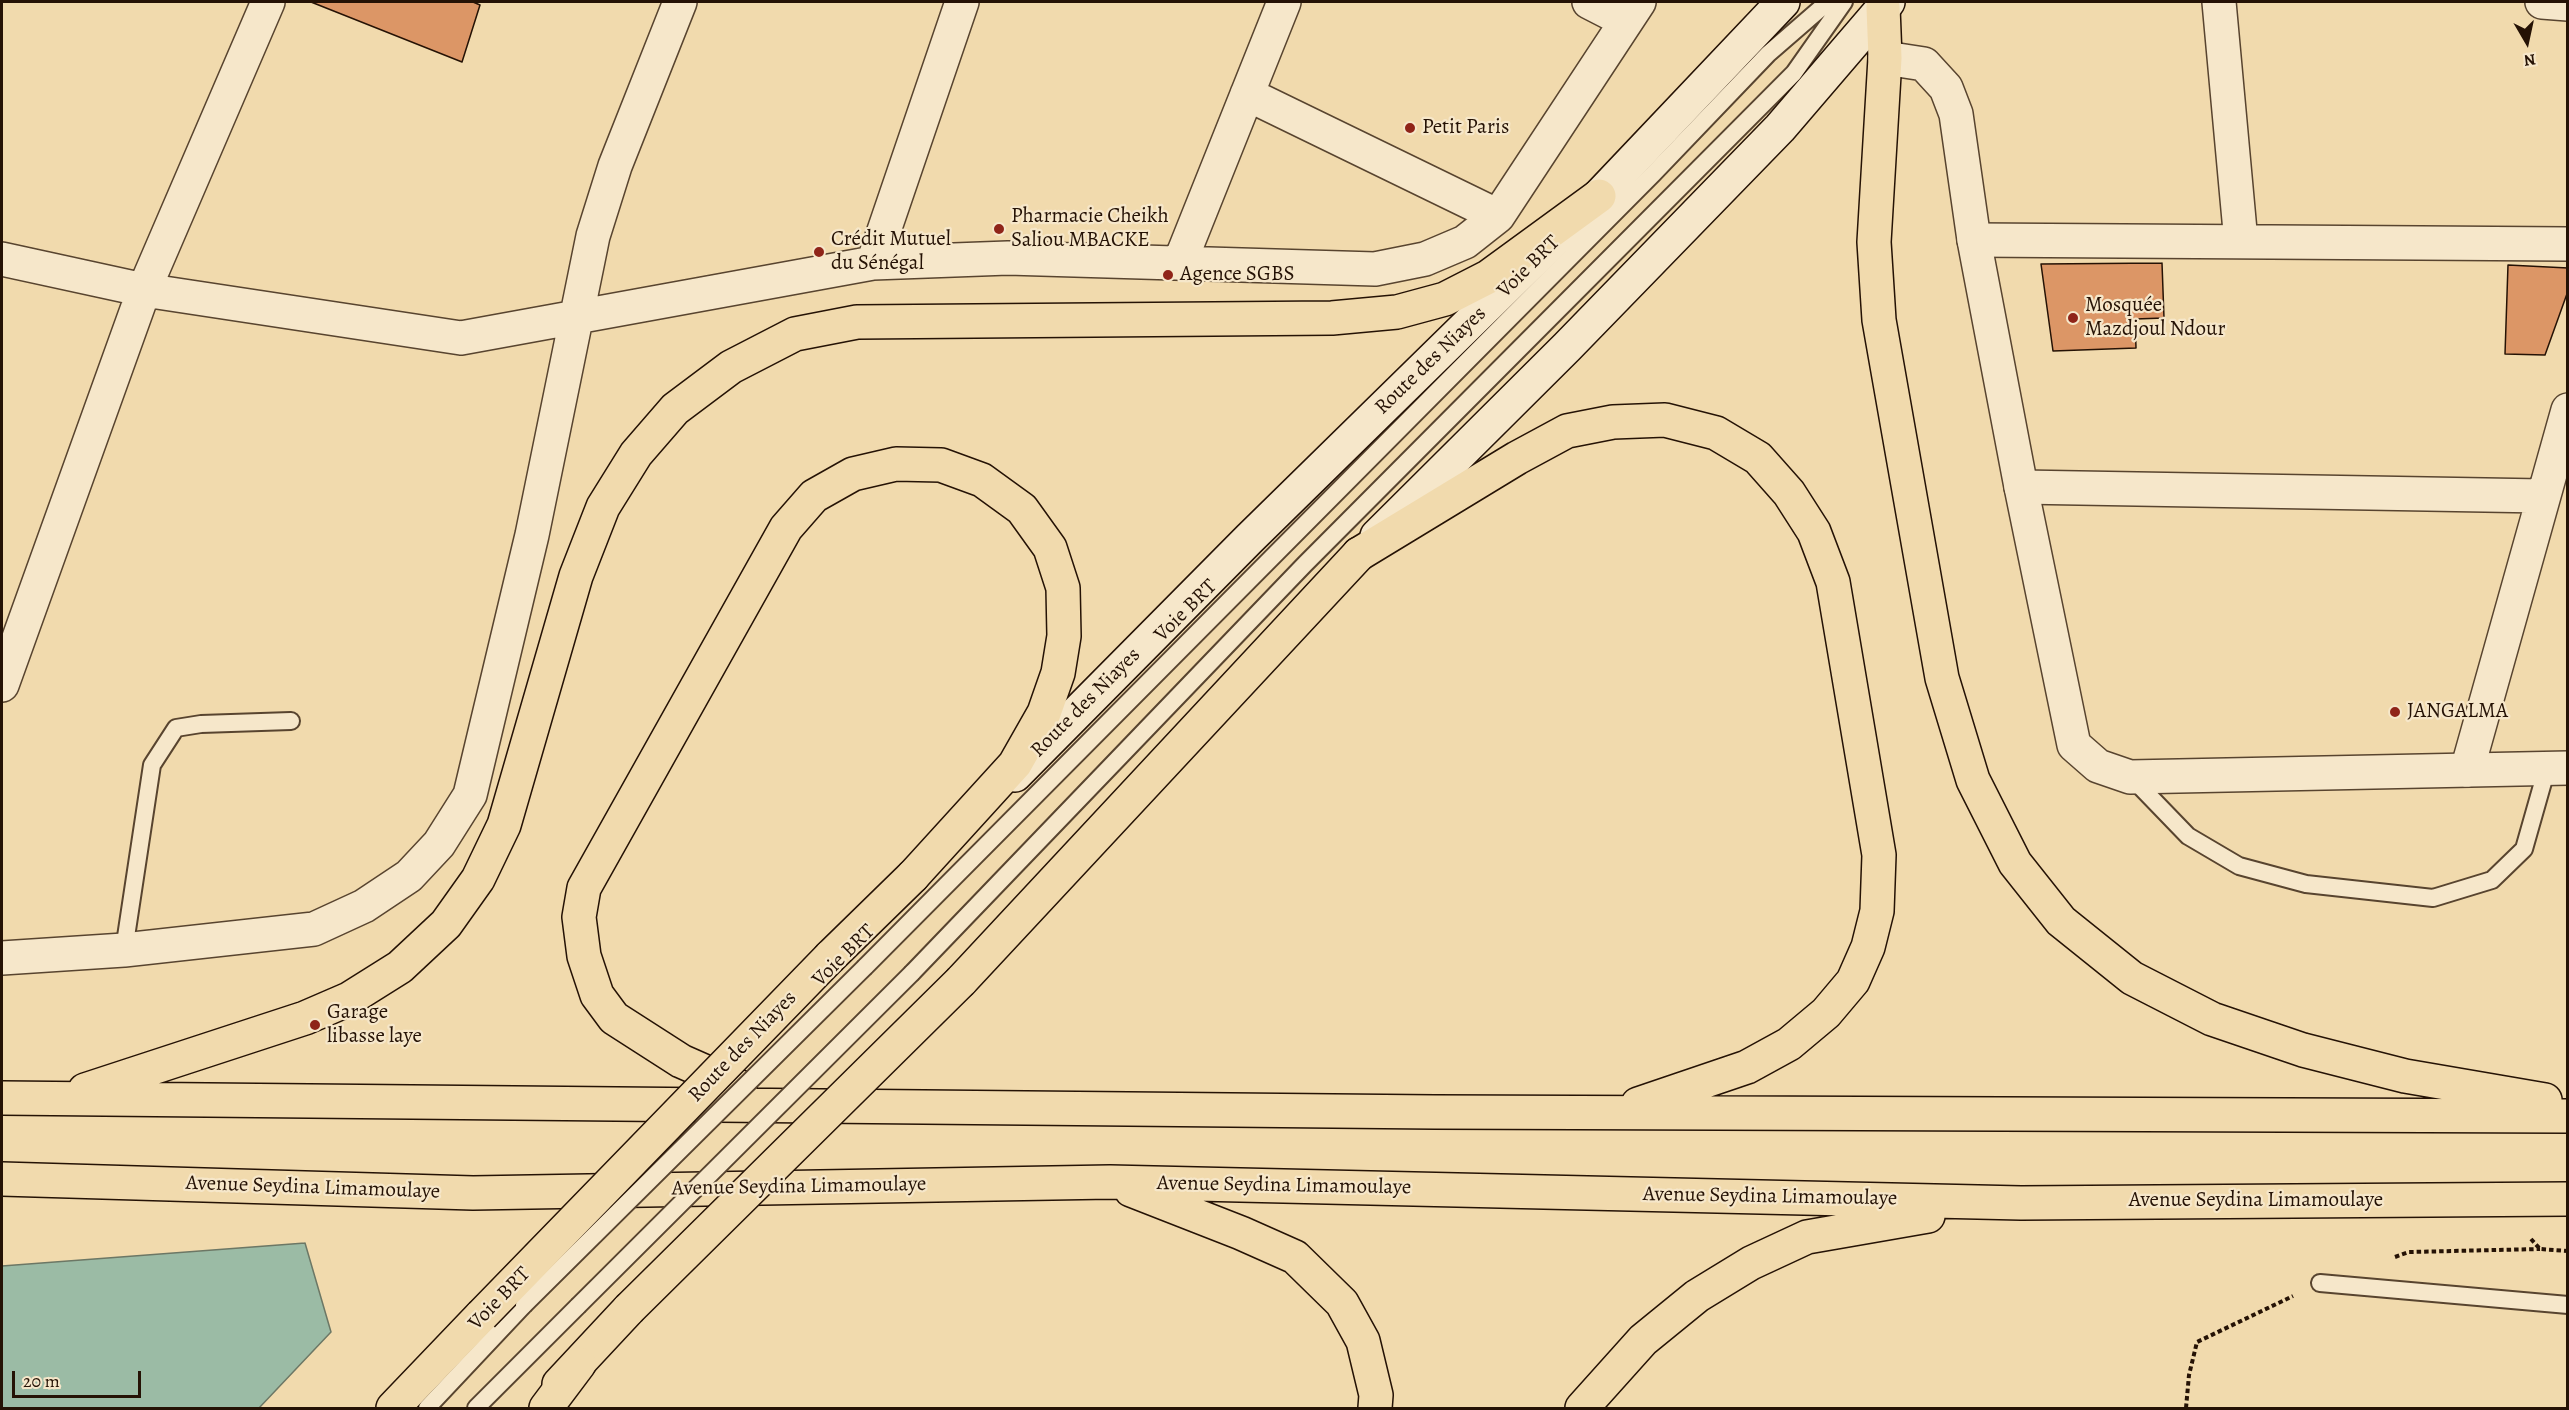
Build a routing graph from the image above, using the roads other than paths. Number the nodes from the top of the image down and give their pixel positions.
1 (268, 2) edge
2 (680, 2) edge
3 (962, 2) edge
4 (1284, 2) edge
5 (1589, 2) edge
6 (1783, 2) edge
7 (1828, 2) edge
8 (1844, 2) edge
9 (2219, 2) edge
10 (2542, 2) edge
11 (1886, 4) edge
12 (2568, 4) edge
13 (1632, 11) edge
14 (1885, 58) junction
15 (1247, 94) junction
16 (1599, 196) junction
17 (1498, 216) junction
18 (1974, 240) junction
19 (2241, 242) junction
20 (2568, 244) edge
21 (2, 259) edge
22 (1180, 261) junction
23 (873, 263) junction
24 (144, 290) junction
25 (575, 318) junction
26 (2568, 410) edge
27 (2021, 487) junction
28 (2543, 496) junction
29 (1359, 554) junction
30 (2, 685) edge
31 (291, 721) dead end
32 (2557, 768) edge
33 (2467, 770) junction
34 (2130, 777) junction
35 (913, 876) junction
36 (124, 950) junction
37 (2, 958) edge
38 (2, 1098) edge
39 (58, 1099) junction
40 (2568, 1104) edge
41 (780, 1105) junction
42 (1614, 1112) junction
43 (2568, 1116) edge
44 (2, 1179) edge
45 (1110, 1182) junction
46 (2568, 1199) edge
47 (2021, 1203) junction
48 (2320, 1283) road end
49 (2568, 1305) edge
50 (579, 1364) junction
51 (393, 1408) edge
52 (427, 1408) edge
53 (476, 1408) edge
54 (534, 1408) edge
55 (546, 1408) edge
56 (1375, 1408) edge
57 (1582, 1408) edge

1 - 24 street
2 - 25 street
3 - 23 street
4 - 15 street
5 - 13 street
6 - 16 street, Route des Niayes
7 - 52 lane, Voie BRT, bridge
8 - 53 lane, bridge
9 - 19 street
10 - 12 street
11 - 14 main road
11 - 29 street
13 - 17 street
14 - 18 street
14 - 40 main road
15 - 17 street
15 - 22 street
16 - 35 street, Route des Niayes
16 - 39 main road
17 - 22 street
18 - 19 street
18 - 27 street
19 - 20 street
21 - 24 street
22 - 23 street
23 - 25 street
24 - 25 street
24 - 30 street
25 - 36 street
26 - 28 street
27 - 28 street
27 - 34 street
28 - 33 street
29 - 42 main road
29 - 50 main road, bridge
31 - 36 lane
32 - 33 street
32 - 34 lane
33 - 34 street
35 - 41 main road
35 - 51 main road, Route des Niayes, bridge
36 - 37 street
38 - 39 main road
39 - 41 main road
41 - 42 main road
42 - 43 main road
44 - 45 main road, Avenue Seydina Limamoulaye
45 - 47 main road, Avenue Seydina Limamoulaye
45 - 56 main road
46 - 47 main road, Avenue Seydina Limamoulaye
47 - 57 main road
48 - 49 lane
50 - 54 main road
50 - 55 main road

